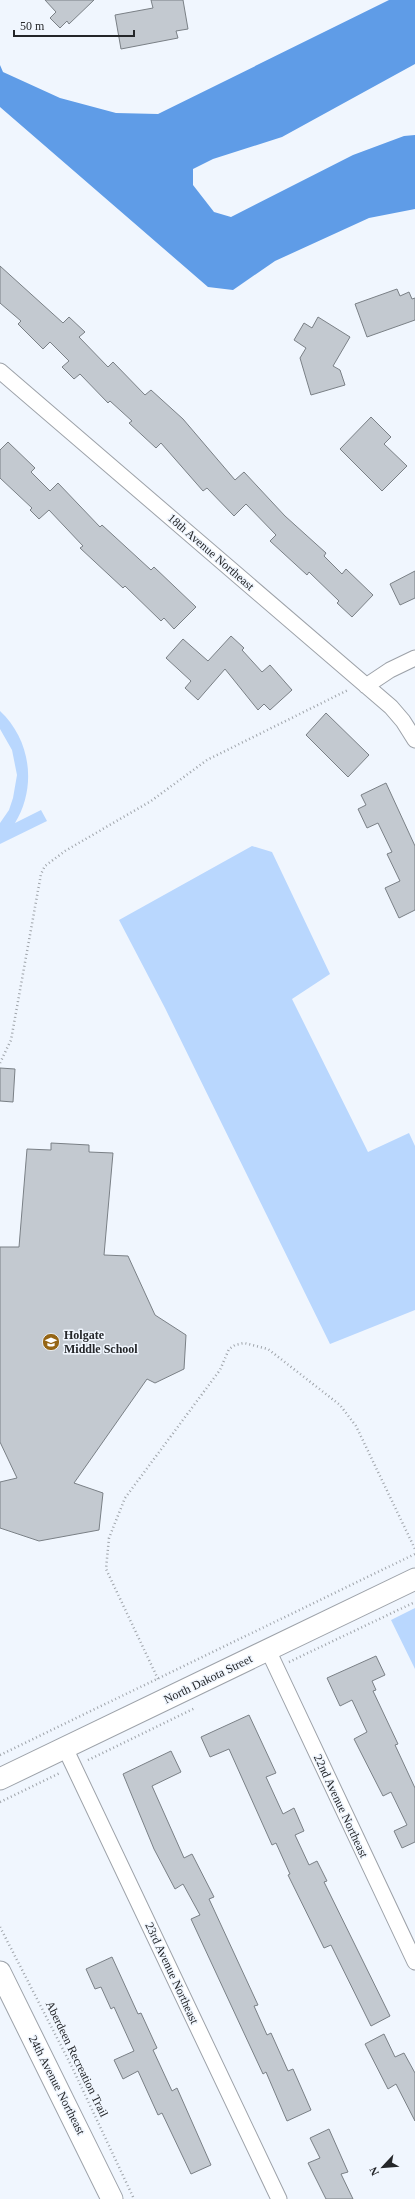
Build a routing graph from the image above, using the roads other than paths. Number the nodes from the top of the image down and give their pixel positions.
1 (0, 371) edge
2 (415, 658) edge
3 (366, 686) junction
4 (415, 740) edge
5 (415, 1579) edge
6 (272, 1659) junction
7 (65, 1748) junction
8 (0, 1779) edge
9 (415, 1962) edge
10 (0, 1972) edge
11 (112, 2199) edge
12 (279, 2199) edge

1 - 3 street, 18th Avenue Northeast
2 - 3 street
3 - 4 street, 18th Avenue Northeast
5 - 6 street, North Dakota Street
6 - 7 street, North Dakota Street
6 - 9 street, 22nd Avenue Northeast
7 - 8 street, North Dakota Street
7 - 12 street, 23rd Avenue Northeast
10 - 11 street, 24th Avenue Northeast

